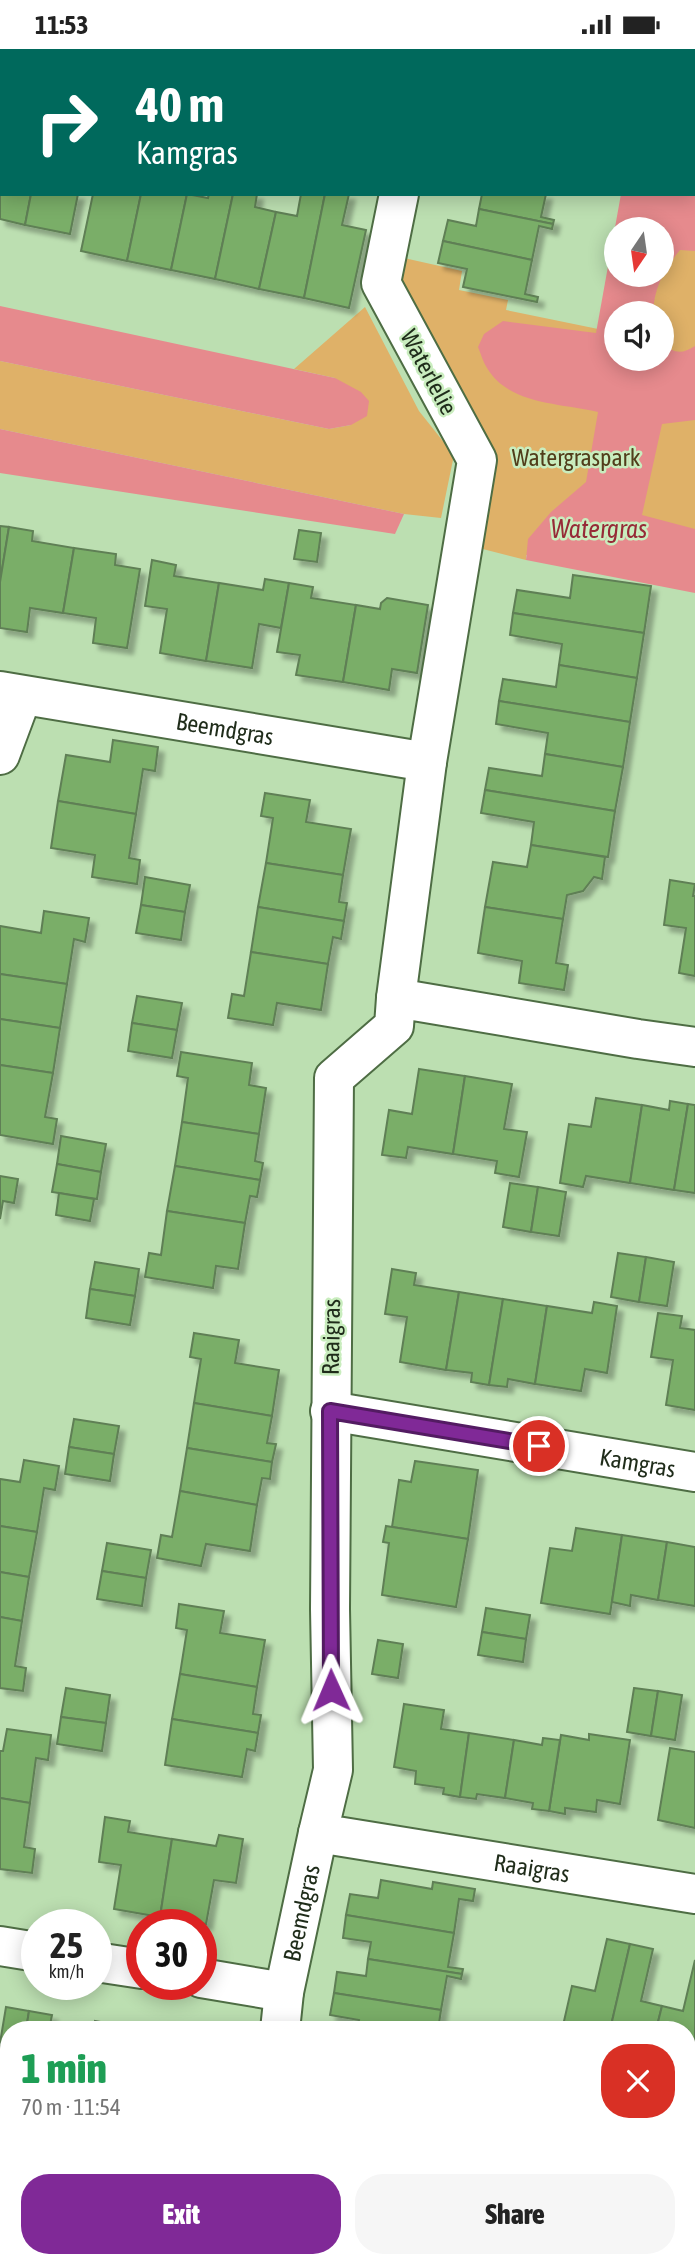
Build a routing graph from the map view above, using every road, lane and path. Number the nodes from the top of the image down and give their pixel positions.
1 (399, 196) edge
2 (11, 693) edge
3 (0, 755) edge
4 (427, 762) junction
5 (396, 998) junction
6 (695, 1047) edge
7 (330, 1411) junction
8 (695, 1472) edge
9 (318, 1833) junction
10 (695, 1894) edge
11 (0, 1947) edge
12 (21, 1950) edge
13 (217, 1982) edge
14 (284, 1992) junction
15 (281, 2021) edge

1 - 4 street, Waterlelie
2 - 3 street, Beemdgras
2 - 4 street, Beemdgras
4 - 5 street
5 - 6 street
5 - 7 street, Raaigras
7 - 8 street, Kamgras
7 - 9 street, Raaigras
9 - 10 street, Raaigras
9 - 14 street, Beemdgras
11 - 12 street
13 - 14 street, Beemdgras
14 - 15 street, Beemdgras

